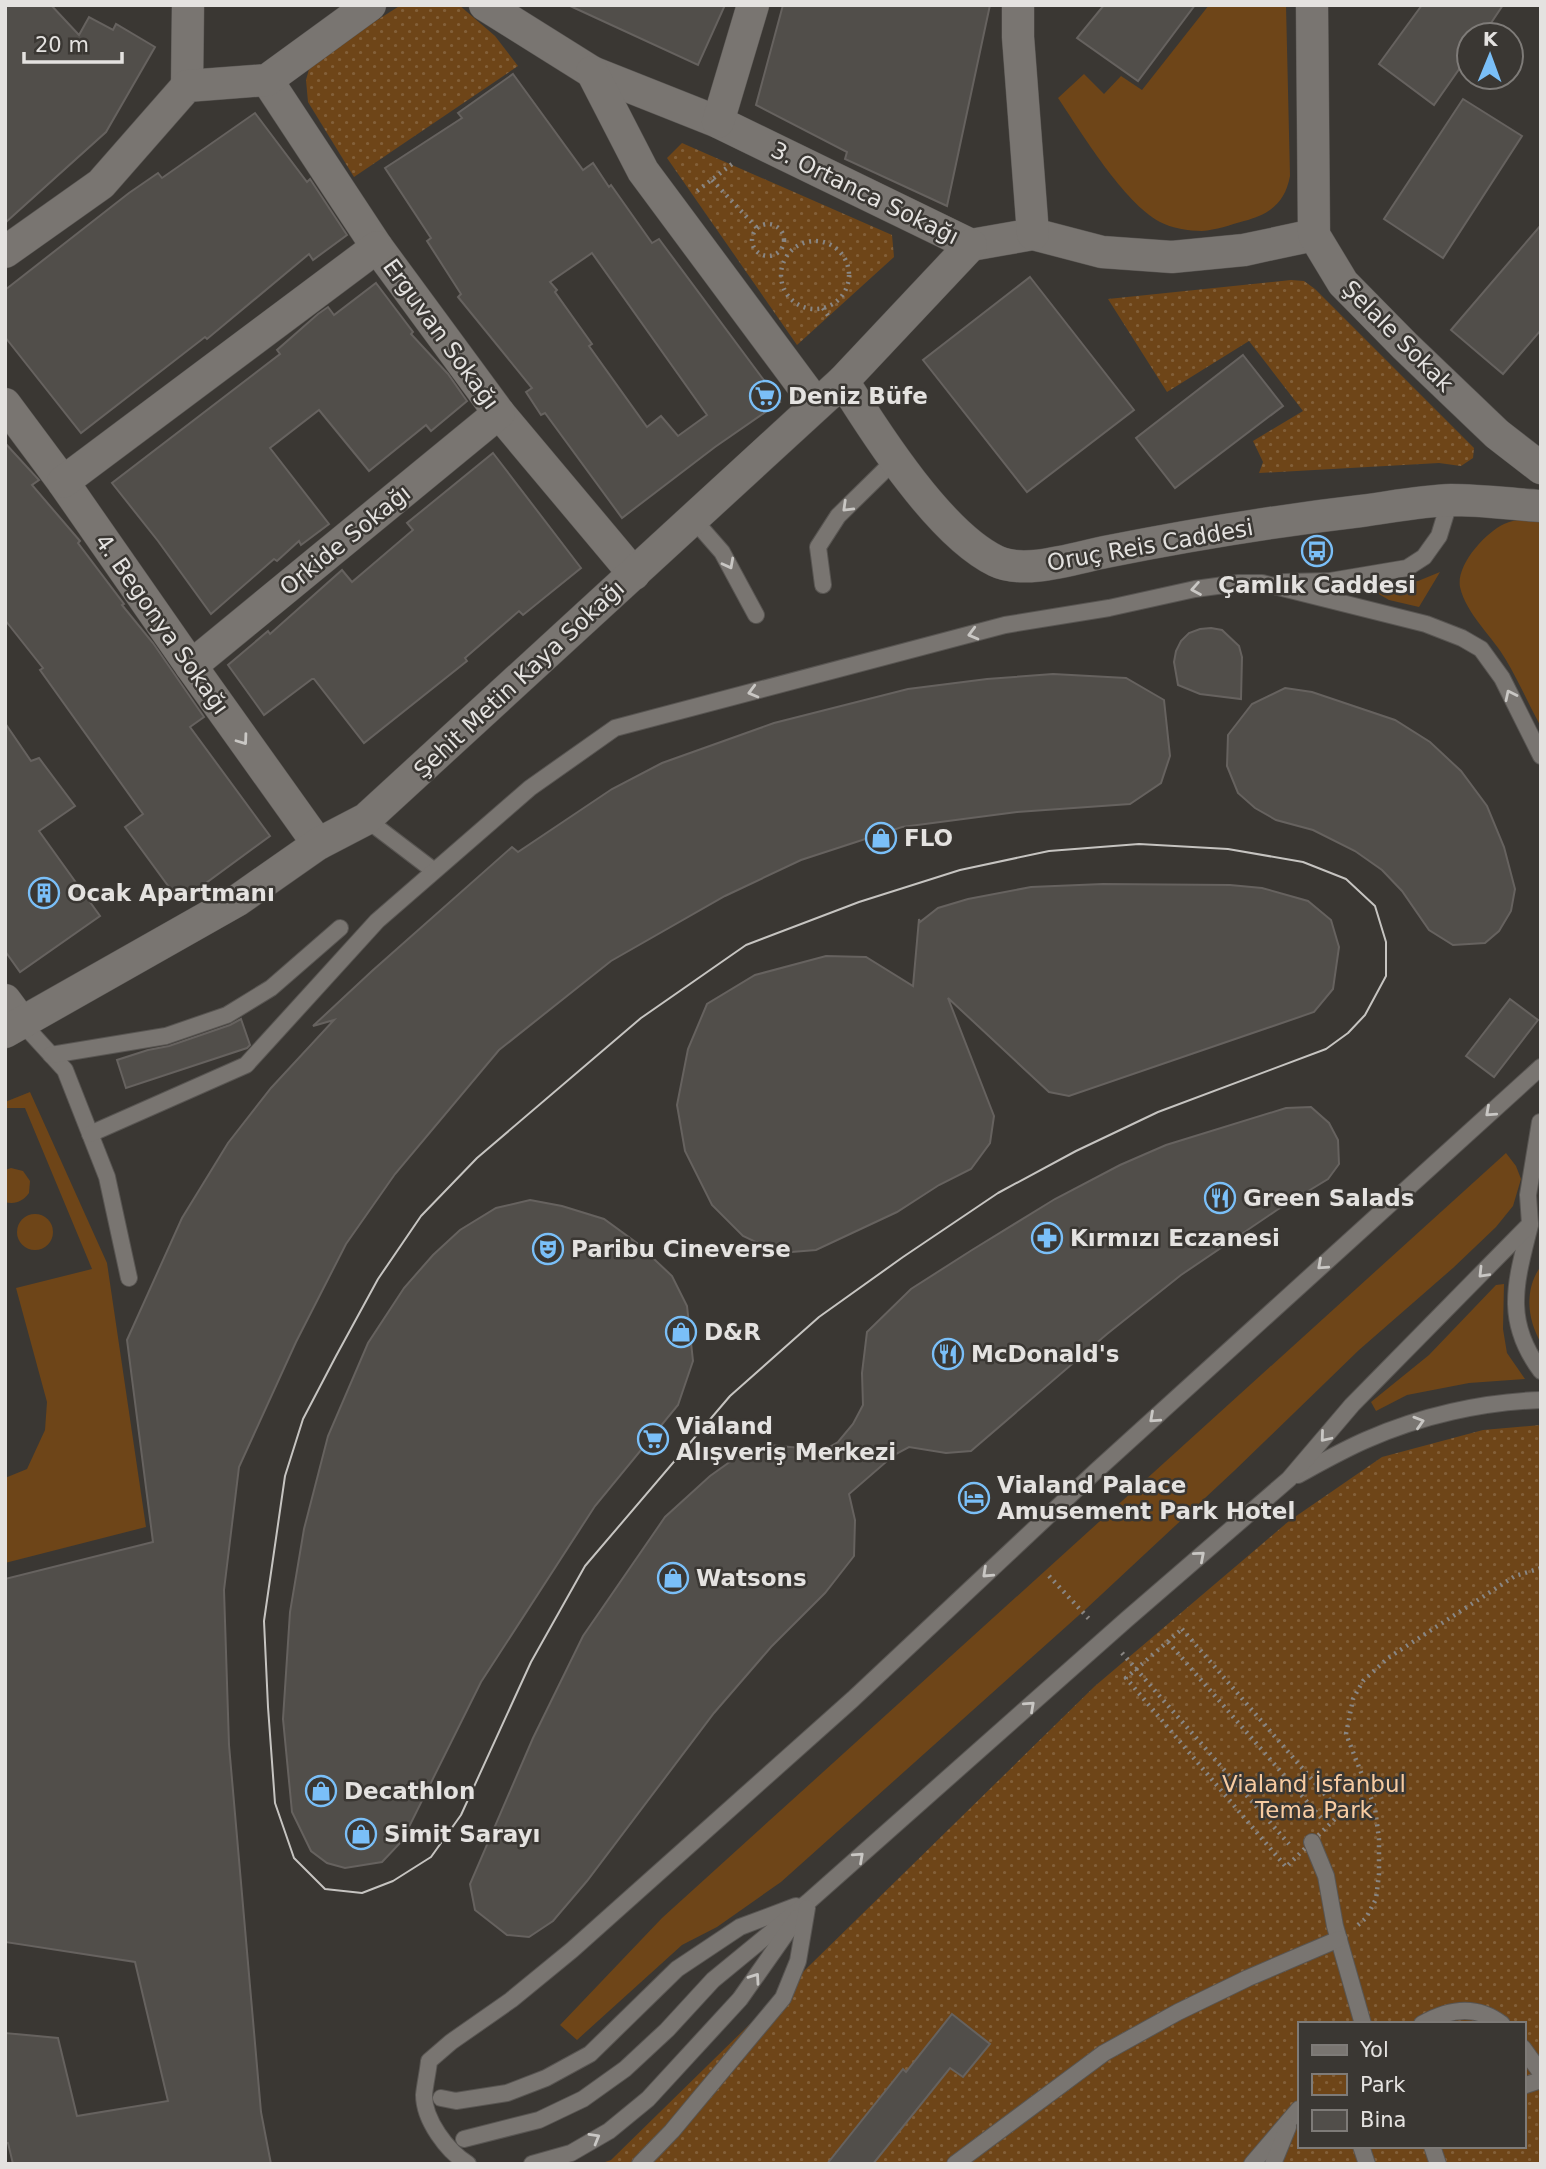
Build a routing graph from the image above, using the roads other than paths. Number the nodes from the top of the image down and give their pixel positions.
1 (188, 5) edge
2 (370, 5) edge
3 (485, 5) edge
4 (753, 5) edge
5 (1018, 5) edge
6 (1312, 5) edge
7 (592, 72) junction
8 (267, 80) junction
9 (187, 86) junction
10 (718, 122) junction
11 (1033, 234) junction
12 (1314, 235) junction
13 (971, 245) junction
14 (377, 247) junction
15 (5, 252) edge
16 (843, 381) junction
17 (5, 404) edge
18 (816, 404) junction
19 (499, 414) junction
20 (896, 459) junction
21 (1541, 468) edge
22 (64, 481) junction
23 (1450, 500) junction
24 (1541, 506) edge
25 (694, 520) junction
26 (634, 573) junction
27 (1262, 583) junction
28 (823, 586) dead end
29 (755, 615) dead end
30 (191, 666) junction
31 (1541, 756) edge
32 (366, 820) junction
33 (317, 844) junction
34 (433, 870) junction
35 (340, 928) dead end
36 (11, 1018) edge
37 (51, 1055) junction
38 (1541, 1067) edge
39 (1539, 1122) edge
40 (90, 1134) junction
41 (1535, 1222) edge
42 (129, 1278) dead end
43 (1541, 1371) edge
44 (1541, 1400) edge
45 (1289, 1479) junction
46 (1312, 1842) dead end
47 (808, 1902) junction
48 (1339, 1939) junction
49 (1362, 2022) edge
50 (1427, 2022) edge
51 (1498, 2022) edge
52 (1525, 2051) edge
53 (1541, 2073) edge
54 (441, 2098) dead end
55 (1296, 2113) edge
56 (464, 2140) dead end
57 (468, 2164) edge
58 (532, 2164) edge
59 (640, 2164) edge
60 (955, 2164) edge
61 (1252, 2164) edge
62 (1273, 2164) edge

1 - 9 street
2 - 8 street
3 - 7 street, 3. Ortanca Sokağı
4 - 10 street
5 - 11 street
6 - 12 street
7 - 10 street, 3. Ortanca Sokağı
7 - 18 street
8 - 9 street
8 - 14 street, Erguvan Sokağı
9 - 15 street
10 - 13 street, 3. Ortanca Sokağı
11 - 12 street, 3. Ortanca Sokağı
11 - 13 street, 3. Ortanca Sokağı
12 - 21 street, Şelale Sokak
13 - 16 street, Şehit Metin Kaya Sokağı
14 - 19 street, Erguvan Sokağı
14 - 22 street
16 - 18 street, Şehit Metin Kaya Sokağı
16 - 20 street, Oruç Reis Caddesi
17 - 22 street, 4. Begonya Sokağı
18 - 25 street, Şehit Metin Kaya Sokağı
19 - 26 street, Erguvan Sokağı
19 - 30 street, Orkide Sokağı
20 - 23 street, Oruç Reis Caddesi
20 -> 28 lane
22 - 30 street, 4. Begonya Sokağı
23 - 24 street, Oruç Reis Caddesi
23 - 27 lane
25 - 26 street, Şehit Metin Kaya Sokağı
25 -> 29 lane
26 - 32 street, Şehit Metin Kaya Sokağı
31 -> 27 lane
27 -> 34 lane
30 -> 33 street, 4. Begonya Sokağı
32 - 33 street, Şehit Metin Kaya Sokağı
32 - 34 lane
33 - 36 street, Şehit Metin Kaya Sokağı
34 - 40 lane
35 - 37 lane
36 - 37 lane
37 - 40 lane
38 -> 57 lane
39 - 41 lane
40 - 42 lane
41 - 43 lane
41 -> 45 lane
45 -> 44 lane
47 -> 45 lane
46 - 48 lane
47 - 54 lane
47 - 56 lane
58 -> 47 lane
47 - 59 lane
48 - 49 lane
48 - 60 lane
50 - 51 lane
52 - 53 lane
55 - 61 lane
55 - 62 lane

